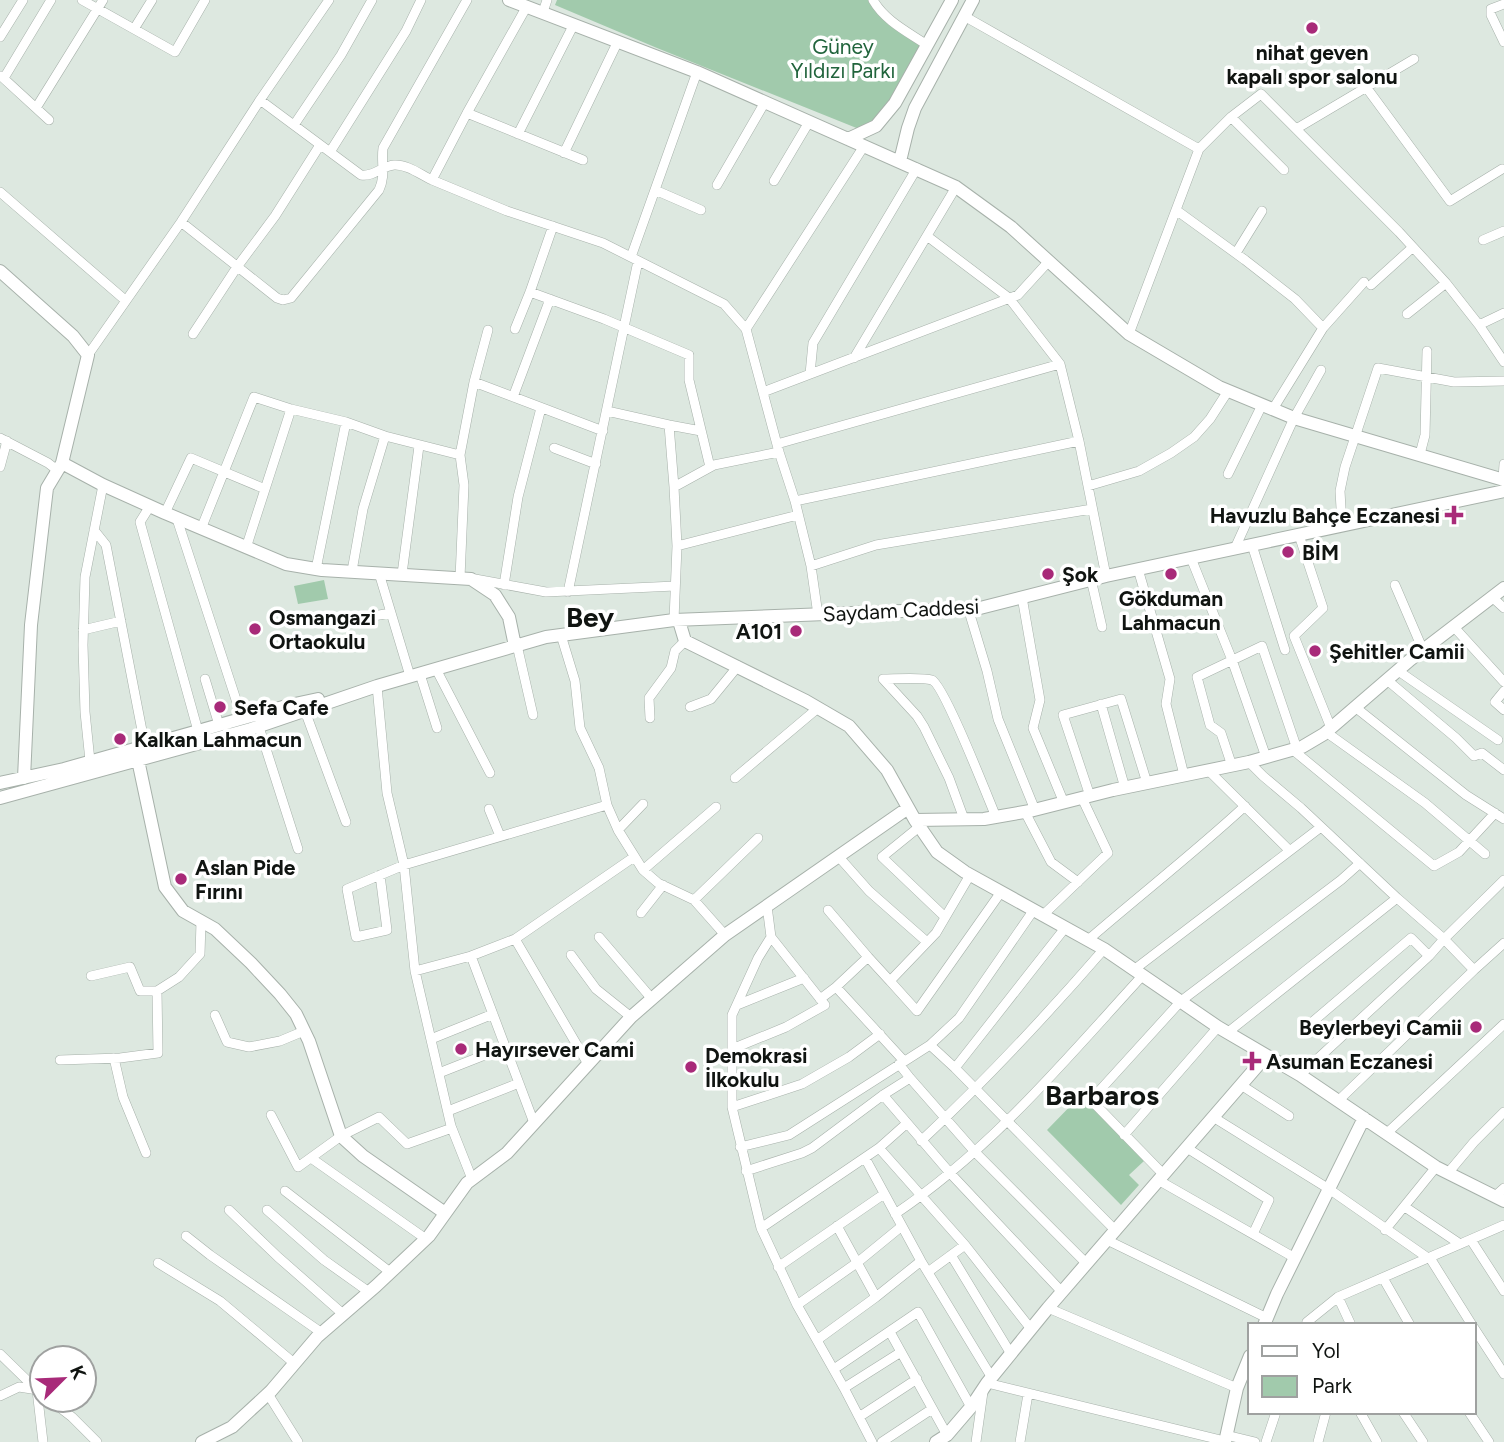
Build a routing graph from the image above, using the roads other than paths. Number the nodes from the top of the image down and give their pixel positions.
1 (23, 0) edge
2 (51, 0) edge
3 (82, 0) edge
4 (152, 0) edge
5 (205, 0) edge
6 (329, 0) edge
7 (372, 0) edge
8 (421, 0) edge
9 (467, 0) edge
10 (509, 0) edge
11 (873, 0) edge
12 (953, 0) edge
13 (973, 0) edge
14 (101, 4) edge
15 (1504, 4) edge
16 (527, 6) junction
17 (545, 6) edge
18 (964, 16) junction
19 (574, 24) junction
20 (134, 29) junction
21 (0, 37) edge
22 (618, 41) junction
23 (1504, 42) edge
24 (927, 45) junction
25 (1414, 59) dead end
26 (697, 72) junction
27 (2, 77) edge
28 (1366, 87) junction
29 (260, 100) junction
30 (765, 102) junction
31 (36, 108) junction
32 (467, 113) junction
33 (1231, 117) junction
34 (49, 120) dead end
35 (809, 122) junction
36 (294, 125) junction
37 (1296, 129) junction
38 (518, 134) junction
39 (848, 139) junction
40 (320, 145) junction
41 (864, 146) junction
42 (1199, 149) junction
43 (330, 152) junction
44 (564, 153) junction
45 (583, 160) dead end
46 (900, 161) junction
47 (384, 168) junction
48 (917, 168) junction
49 (1502, 169) dead end
50 (1284, 170) dead end
51 (432, 180) junction
52 (774, 181) dead end
53 (717, 185) dead end
54 (956, 187) junction
55 (655, 190) junction
56 (0, 192) edge
57 (701, 210) dead end
58 (1176, 210) junction
59 (1262, 211) dead end
60 (181, 222) junction
61 (553, 226) junction
62 (1504, 231) edge
63 (927, 236) junction
64 (1483, 240) dead end
65 (1413, 247) junction
66 (1236, 253) junction
67 (634, 259) junction
68 (1049, 261) junction
69 (237, 267) junction
70 (0, 271) edge
71 (1446, 283) junction
72 (530, 292) junction
73 (1009, 298) junction
74 (550, 299) junction
75 (125, 300) junction
76 (1504, 313) edge
77 (1407, 314) dead end
78 (1479, 325) junction
79 (624, 327) junction
80 (1323, 328) junction
81 (514, 329) dead end
82 (746, 329) junction
83 (488, 330) dead end
84 (193, 334) dead end
85 (1129, 334) junction
86 (1427, 351) dead end
87 (88, 355) junction
88 (854, 358) junction
89 (1504, 362) edge
90 (1059, 364) junction
91 (1321, 370) dead end
92 (810, 374) junction
93 (1427, 377) junction
94 (1504, 381) edge
95 (474, 383) junction
96 (1228, 391) junction
97 (763, 393) junction
98 (513, 397) junction
99 (1267, 407) junction
100 (541, 408) junction
101 (291, 410) junction
102 (607, 411) junction
103 (1294, 418) junction
104 (346, 422) junction
105 (669, 425) junction
106 (701, 430) junction
107 (603, 431) junction
108 (385, 436) junction
109 (1356, 436) junction
110 (4, 440) edge
111 (1079, 441) junction
112 (419, 446) junction
113 (554, 448) dead end
114 (778, 448) junction
115 (1419, 454) junction
116 (460, 455) junction
117 (596, 464) junction
118 (1504, 464) edge
119 (59, 466) junction
120 (0, 467) edge
121 (710, 467) junction
122 (224, 473) junction
123 (1228, 474) dead end
124 (1504, 479) edge
125 (103, 485) junction
126 (1088, 486) junction
127 (674, 487) junction
128 (265, 489) junction
129 (1504, 491) edge
130 (795, 500) junction
131 (150, 506) junction
132 (1092, 509) junction
133 (165, 513) junction
134 (798, 515) junction
135 (177, 519) junction
136 (1342, 525) junction
137 (201, 529) junction
138 (94, 530) junction
139 (1299, 535) junction
140 (1252, 545) junction
141 (677, 546) junction
142 (246, 548) junction
143 (1235, 548) junction
144 (1191, 558) junction
145 (811, 566) junction
146 (316, 569) junction
147 (1138, 569) junction
148 (352, 571) junction
149 (379, 573) junction
150 (402, 574) junction
151 (1106, 576) junction
152 (466, 578) junction
153 (1091, 579) junction
154 (1395, 584) dead end
155 (504, 585) junction
156 (675, 586) junction
157 (1504, 589) edge
158 (568, 592) junction
159 (1022, 597) junction
160 (1492, 597) junction
161 (968, 608) junction
162 (1504, 608) edge
163 (391, 613) junction
164 (818, 615) junction
165 (677, 620) junction
166 (121, 621) junction
167 (338, 622) dead end
168 (1102, 627) dead end
169 (1454, 627) junction
170 (83, 630) junction
171 (561, 635) junction
172 (685, 641) junction
173 (516, 646) junction
174 (1285, 650) dead end
175 (1423, 650) junction
176 (1232, 660) junction
177 (737, 666) junction
178 (436, 669) junction
179 (1397, 670) junction
180 (415, 675) junction
181 (205, 679) dead end
182 (1387, 680) junction
183 (1504, 682) edge
184 (377, 686) junction
185 (1504, 691) edge
186 (1101, 704) junction
187 (690, 707) dead end
188 (1355, 707) junction
189 (818, 708) junction
190 (1504, 710) edge
191 (305, 711) junction
192 (533, 715) dead end
193 (242, 718) junction
194 (650, 718) dead end
195 (219, 725) junction
196 (259, 727) junction
197 (437, 728) dead end
198 (1329, 730) junction
199 (198, 731) junction
200 (1498, 740) dead end
201 (145, 746) junction
202 (1295, 749) junction
203 (1266, 757) junction
204 (138, 760) junction
205 (90, 761) junction
206 (1249, 762) junction
207 (1231, 765) junction
208 (1504, 770) edge
209 (1208, 771) junction
210 (490, 773) dead end
211 (1184, 775) junction
212 (24, 778) junction
213 (735, 778) dead end
214 (0, 783) edge
215 (1147, 783) junction
216 (1125, 788) junction
217 (1086, 797) junction
218 (0, 798) edge
219 (1064, 803) junction
220 (643, 804) dead end
221 (607, 805) junction
222 (1245, 806) junction
223 (716, 807) dead end
224 (908, 808) junction
225 (489, 809) dead end
226 (1030, 811) junction
227 (1495, 813) junction
228 (996, 817) junction
229 (964, 819) junction
230 (1504, 819) edge
231 (346, 822) dead end
232 (917, 824) junction
233 (1321, 827) junction
234 (618, 830) junction
235 (500, 836) junction
236 (758, 838) dead end
237 (1469, 841) junction
238 (298, 849) dead end
239 (1289, 850) junction
240 (1485, 854) dead end
241 (838, 856) junction
242 (634, 857) junction
243 (1360, 863) junction
244 (404, 865) junction
245 (643, 870) junction
246 (380, 874) junction
247 (970, 875) junction
248 (1504, 880) edge
249 (1078, 882) junction
250 (663, 885) junction
251 (1001, 892) junction
252 (1397, 898) junction
253 (694, 900) junction
254 (767, 906) junction
255 (828, 910) dead end
256 (641, 913) dead end
257 (1038, 913) junction
258 (945, 917) junction
259 (201, 922) junction
260 (1065, 928) junction
261 (725, 935) junction
262 (599, 937) dead end
263 (771, 937) junction
264 (514, 939) junction
265 (1444, 939) junction
266 (1088, 940) junction
267 (927, 942) junction
268 (1504, 943) edge
269 (1104, 949) junction
270 (570, 955) dead end
271 (471, 956) junction
272 (1429, 956) junction
273 (867, 957) junction
274 (1474, 970) junction
275 (415, 971) junction
276 (1139, 972) junction
277 (91, 976) dead end
278 (804, 978) junction
279 (890, 981) junction
280 (836, 987) junction
281 (157, 991) junction
282 (652, 999) junction
283 (820, 999) junction
284 (1181, 1001) junction
285 (737, 1004) junction
286 (493, 1014) junction
287 (215, 1015) dead end
288 (631, 1017) junction
289 (1310, 1024) dead end
290 (1504, 1024) edge
291 (1223, 1030) junction
292 (304, 1031) junction
293 (880, 1034) junction
294 (431, 1039) junction
295 (930, 1045) junction
296 (505, 1047) junction
297 (732, 1049) junction
298 (1266, 1056) junction
299 (114, 1058) junction
300 (61, 1060) dead end
301 (902, 1063) junction
302 (588, 1064) junction
303 (955, 1068) junction
304 (439, 1073) junction
305 (1300, 1075) junction
306 (909, 1078) junction
307 (519, 1083) junction
308 (1241, 1085) junction
309 (975, 1090) junction
310 (883, 1095) junction
311 (1339, 1100) junction
312 (732, 1107) junction
313 (448, 1111) junction
314 (1504, 1112) edge
315 (271, 1115) dead end
316 (1289, 1116) dead end
317 (1213, 1117) junction
318 (945, 1118) junction
319 (1364, 1118) junction
320 (1007, 1122) junction
321 (534, 1123) junction
322 (906, 1124) junction
323 (452, 1128) junction
324 (1387, 1133) junction
325 (1124, 1135) junction
326 (341, 1136) junction
327 (921, 1141) junction
328 (740, 1147) junction
329 (879, 1148) junction
330 (1187, 1148) junction
331 (975, 1152) junction
332 (146, 1153) dead end
333 (311, 1158) junction
334 (864, 1158) junction
335 (1442, 1170) junction
336 (746, 1171) junction
337 (950, 1173) junction
338 (1161, 1177) junction
339 (472, 1179) junction
340 (1329, 1189) junction
341 (285, 1191) dead end
342 (884, 1194) junction
343 (1501, 1195) edge
344 (920, 1197) junction
345 (1405, 1207) junction
346 (229, 1210) dead end
347 (267, 1210) dead end
348 (445, 1213) junction
349 (895, 1214) junction
350 (1504, 1225) edge
351 (837, 1226) junction
352 (902, 1226) junction
353 (761, 1228) junction
354 (1385, 1230) junction
355 (1253, 1234) junction
356 (186, 1236) dead end
357 (1112, 1236) junction
358 (426, 1239) junction
359 (1471, 1240) junction
360 (1460, 1244) junction
361 (965, 1245) junction
362 (951, 1255) junction
363 (1295, 1258) junction
364 (1429, 1258) junction
365 (921, 1261) junction
366 (858, 1262) junction
367 (159, 1264) dead end
368 (1087, 1264) junction
369 (778, 1267) junction
370 (390, 1272) junction
371 (928, 1272) junction
372 (1384, 1278) junction
373 (1504, 1291) edge
374 (369, 1292) junction
375 (1062, 1292) junction
376 (876, 1297) junction
377 (1338, 1297) junction
378 (797, 1304) junction
379 (1048, 1308) junction
380 (343, 1314) junction
381 (1265, 1322) edge
382 (1308, 1323) edge
383 (1350, 1323) edge
384 (1409, 1323) edge
385 (1471, 1323) edge
386 (1031, 1329) junction
387 (1476, 1331) edge
388 (890, 1332) junction
389 (321, 1333) junction
390 (817, 1340) junction
391 (901, 1352) junction
392 (0, 1354) edge
393 (1011, 1354) junction
394 (1248, 1361) edge
395 (295, 1363) junction
396 (834, 1369) junction
397 (1504, 1374) edge
398 (917, 1380) junction
399 (28, 1381) edge
400 (987, 1384) junction
401 (844, 1388) junction
402 (1237, 1388) junction
403 (28, 1389) edge
404 (268, 1394) junction
405 (1028, 1394) junction
406 (0, 1396) edge
407 (971, 1407) junction
408 (932, 1409) junction
409 (41, 1414) edge
410 (68, 1414) edge
411 (1275, 1414) edge
412 (1325, 1414) edge
413 (1361, 1414) edge
414 (1404, 1414) edge
415 (1470, 1414) edge
416 (859, 1417) junction
417 (222, 1438) edge
418 (942, 1438) edge
419 (1225, 1439) edge
420 (43, 1442) edge
421 (97, 1442) edge
422 (202, 1442) edge
423 (298, 1442) edge
424 (872, 1442) edge
425 (882, 1442) edge
426 (976, 1442) edge
427 (1020, 1442) edge
428 (1255, 1442) edge
429 (1266, 1442) edge
430 (1318, 1442) edge
431 (1377, 1442) edge
432 (1423, 1442) edge
433 (1489, 1442) edge

1 - 21 street
2 - 27 street
3 - 14 street
4 - 20 street
5 - 20 street
6 - 29 street
7 - 36 street
8 - 43 street
9 - 47 street
10 - 16 main road
11 - 24 street
12 - 24 main road
13 - 18 main road
14 - 20 street
14 - 31 street
15 - 23 street
16 - 17 main road
16 - 32 street
17 - 19 main road
18 - 42 street
18 - 46 main road
19 - 22 main road
19 - 38 street
22 - 26 main road
22 - 44 street
24 - 39 main road
25 - 28 street
26 - 30 main road
26 - 55 street
27 - 31 street
28 - 37 street
28 - 49 street
29 - 36 street
29 - 60 street
30 - 35 main road
30 - 53 street
31 - 34 street
32 - 38 street
32 - 51 street
33 - 37 street
33 - 42 street
33 - 50 street
35 - 39 main road
35 - 52 street
36 - 40 street
37 - 65 street
38 - 44 street
39 - 41 main road
40 - 43 street
40 - 69 street
41 - 46 main road
41 - 82 street
42 - 58 street
43 - 47 street
44 - 45 street
46 - 48 main road
47 - 51 street
47 - 69 street
48 - 54 main road
48 - 92 street
51 - 61 street
54 - 63 street
54 - 68 main road
55 - 57 street
55 - 67 street
56 - 75 street
58 - 66 street
58 - 85 street
59 - 66 street
60 - 69 street
60 - 75 street
61 - 67 street
61 - 72 street
62 - 64 street
63 - 73 street
63 - 88 street
65 - 71 street
65 - 80 street
66 - 80 street
67 - 79 street
67 - 82 street
68 - 73 street
68 - 85 main road
69 - 84 street
70 - 87 main road
71 - 77 street
71 - 78 street
72 - 74 street
72 - 81 street
73 - 88 street
73 - 90 street
74 - 79 street
74 - 98 street
75 - 87 street
76 - 78 street
78 - 89 street
79 - 102 street
79 - 106 street
80 - 99 street
82 - 97 street
83 - 95 street
85 - 96 main road
86 - 93 street
87 - 119 main road
88 - 92 street
90 - 111 street
90 - 114 street
91 - 103 street
92 - 97 street
93 - 94 street
93 - 109 street
93 - 115 street
95 - 98 street
95 - 116 street
96 - 99 main road
96 - 126 street
97 - 114 street
98 - 100 street
99 - 103 main road
99 - 123 street
100 - 107 street
100 - 155 street
101 - 104 street
101 - 122 street
101 - 128 street
102 - 105 street
102 - 107 street
103 - 109 main road
103 - 143 street
104 - 108 street
104 - 146 street
105 - 106 street
105 - 127 street
106 - 121 street
107 - 117 street
108 - 112 street
108 - 148 street
109 - 115 main road
109 - 136 street
110 - 119 street
110 - 120 street
111 - 126 street
111 - 130 street
112 - 116 street
112 - 150 street
113 - 117 street
114 - 121 street
114 - 130 street
115 - 124 main road
116 - 152 street
117 - 158 street
118 - 124 street
119 - 125 main road
119 - 212 main road
121 - 127 street
122 - 128 street
122 - 133 street
122 - 137 street
125 - 131 main road
125 - 138 street
126 - 132 street
127 - 141 street
128 - 142 street
129 - 136 main road, Saydam Caddesi
130 - 134 street
131 - 133 main road
131 - 199 street
132 - 145 street
132 - 151 street
133 - 135 main road
134 - 141 street
134 - 145 street
135 - 137 main road
135 - 193 street
136 - 139 main road, Saydam Caddesi
137 - 142 main road
138 - 166 street
138 - 170 street
139 - 140 main road, Saydam Caddesi
139 - 198 street
140 - 143 main road, Saydam Caddesi
140 - 174 street
141 - 156 street
142 - 146 main road
143 - 144 main road, Saydam Caddesi
144 - 147 main road, Saydam Caddesi
144 - 176 street
145 - 164 street
146 - 148 main road
147 - 151 main road, Saydam Caddesi
147 - 211 street
148 - 149 main road
149 - 150 main road
149 - 163 street
150 - 152 main road
151 - 153 main road, Saydam Caddesi
152 - 155 street
152 - 173 main road
153 - 159 main road, Saydam Caddesi
153 - 168 street
154 - 175 street
155 - 158 street
156 - 158 street
156 - 165 street
157 - 160 main road
159 - 161 main road, Saydam Caddesi
159 - 219 street
160 - 162 street
160 - 169 main road
161 - 164 main road, Saydam Caddesi
161 - 226 street
163 - 167 street
163 - 180 street
164 - 165 main road, Saydam Caddesi
165 - 171 main road, Saydam Caddesi
165 - 172 main road
166 - 170 street
166 - 201 street
169 - 175 main road
169 - 183 street
170 - 205 street
171 - 173 main road, Saydam Caddesi
171 - 221 street
172 - 177 main road
172 - 194 street
173 - 178 main road, Saydam Caddesi
173 - 192 street
175 - 179 main road
176 - 202 street
176 - 203 street
176 - 207 street
177 - 187 street
177 - 189 main road
178 - 180 main road, Saydam Caddesi
178 - 210 street
179 - 182 main road
179 - 200 street
180 - 184 main road, Saydam Caddesi
180 - 197 street
181 - 195 street
182 - 188 main road
182 - 208 street
184 - 191 main road
184 - 193 main road
184 - 244 street
185 - 190 street
186 - 215 street
186 - 216 street
186 - 217 street
188 - 198 main road
188 - 227 street
189 - 213 street
189 - 224 main road
191 - 196 main road
191 - 231 street
193 - 195 main road
195 - 199 main road
196 - 204 main road
196 - 238 street
198 - 202 main road
198 - 237 street
199 - 201 main road
201 - 205 main road
202 - 203 main road
202 - 237 street
203 - 206 main road
204 - 218 main road
204 - 259 main road
205 - 212 main road
206 - 207 main road
206 - 233 street
207 - 209 main road
209 - 211 main road
209 - 222 street
211 - 215 main road
212 - 214 main road
215 - 216 main road
216 - 217 main road
217 - 219 main road
217 - 249 street
219 - 226 main road
220 - 234 street
221 - 234 street
221 - 235 street
222 - 239 street
222 - 266 street
223 - 245 street
224 - 232 main road
224 - 241 main road
225 - 235 street
226 - 228 main road
226 - 249 street
227 - 230 street
227 - 237 street
228 - 229 main road
228 - 229 street
229 - 232 main road
232 - 247 main road
232 - 258 street
233 - 239 street
233 - 243 street
234 - 242 street
235 - 244 street
236 - 253 street
237 - 240 street
239 - 276 street
241 - 254 main road
241 - 267 street
242 - 245 street
242 - 264 street
243 - 252 street
243 - 284 street
244 - 246 street
244 - 275 street
245 - 250 street
246 - 246 street
247 - 251 main road
247 - 258 street
248 - 265 street
249 - 257 street
250 - 253 street
250 - 256 street
251 - 257 main road
251 - 279 street
252 - 265 street
252 - 291 street
253 - 261 street
254 - 261 main road
254 - 263 street
255 - 273 street
257 - 260 main road
257 - 295 street
258 - 267 street
259 - 281 street
259 - 292 main road
260 - 266 main road
260 - 303 street
261 - 282 main road
262 - 282 street
263 - 278 street
263 - 285 street
264 - 271 street
264 - 302 street
265 - 272 street
265 - 274 street
266 - 269 main road
267 - 279 street
268 - 274 street
269 - 276 main road
269 - 309 street
270 - 288 street
271 - 275 street
271 - 286 street
272 - 289 street
272 - 305 street
273 - 279 street
273 - 280 street
274 - 311 street
275 - 294 street
276 - 284 main road
276 - 320 street
277 - 281 street
278 - 283 street
278 - 285 street
280 - 283 street
280 - 293 street
281 - 299 street
282 - 288 main road
283 - 297 street
284 - 291 main road
284 - 325 street
285 - 297 street
286 - 294 street
286 - 296 street
287 - 292 street
288 - 302 main road
290 - 324 street
291 - 298 main road
291 - 325 street
292 - 326 main road
293 - 301 street
293 - 312 street
294 - 304 street
295 - 301 street
295 - 303 street
296 - 304 street
296 - 307 street
297 - 312 street
298 - 305 main road
298 - 308 main road
299 - 300 street
299 - 332 street
301 - 306 street
301 - 328 street
302 - 321 main road
303 - 309 street
304 - 313 street
305 - 311 main road
306 - 310 street
306 - 318 street
307 - 313 street
307 - 321 street
308 - 316 street
308 - 317 main road
309 - 318 street
309 - 320 street
310 - 322 street
310 - 336 street
311 - 319 main road
312 - 328 street
313 - 323 street
314 - 335 street
315 - 333 street
317 - 330 main road
317 - 340 street
318 - 327 street
318 - 331 street
319 - 324 main road
319 - 340 main road
320 - 331 street
320 - 357 street
321 - 339 main road
322 - 327 street
322 - 329 street
323 - 326 street
323 - 339 street
324 - 335 main road
325 - 338 street
326 - 333 street
326 - 348 main road
327 - 337 street
328 - 336 street
329 - 334 street
329 - 344 street
330 - 338 main road
330 - 355 street
331 - 337 street
331 - 368 street
333 - 358 street
334 - 342 street
334 - 353 street
335 - 343 main road
335 - 345 street
336 - 353 street
337 - 344 street
337 - 375 street
338 - 355 street
338 - 357 main road
339 - 348 main road
340 - 354 street
340 - 363 main road
341 - 370 street
342 - 349 street
342 - 351 street
344 - 349 street
344 - 361 street
345 - 354 street
345 - 360 street
346 - 380 street
347 - 374 street
348 - 358 main road
349 - 352 street
350 - 359 street
351 - 366 street
351 - 369 street
352 - 365 street
352 - 366 street
353 - 369 street
354 - 364 street
355 - 363 street
356 - 389 street
357 - 368 main road
357 - 381 street
358 - 370 main road
359 - 360 street
359 - 373 street
360 - 364 street
361 - 362 street
361 - 386 street
362 - 371 street
362 - 393 street
363 - 381 main road
364 - 372 street
364 - 385 street
365 - 371 street
365 - 376 street
366 - 376 street
366 - 378 street
367 - 395 street
368 - 375 main road
369 - 378 street
370 - 374 main road
371 - 400 street
372 - 377 street
372 - 384 street
374 - 380 main road
375 - 379 main road
376 - 390 street
377 - 382 street
377 - 383 street
378 - 390 street
379 - 386 main road
379 - 402 street
380 - 389 main road
386 - 393 main road
387 - 397 street
388 - 391 street
388 - 396 street
388 - 407 street
389 - 395 main road
390 - 396 street
391 - 398 street
391 - 401 street
392 - 399 street
393 - 400 main road
394 - 402 main road
395 - 404 main road
396 - 401 street
398 - 408 street
398 - 416 street
400 - 405 street
400 - 407 main road
400 - 426 street
401 - 416 street
402 - 419 main road
403 - 406 street
404 - 417 main road
404 - 423 street
405 - 419 street
405 - 427 street
407 - 418 main road
408 - 418 street
408 - 425 street
409 - 420 street
410 - 421 street
411 - 429 street
412 - 430 street
413 - 431 street
414 - 432 street
415 - 433 street
416 - 424 street
417 - 422 main road
419 - 428 street

